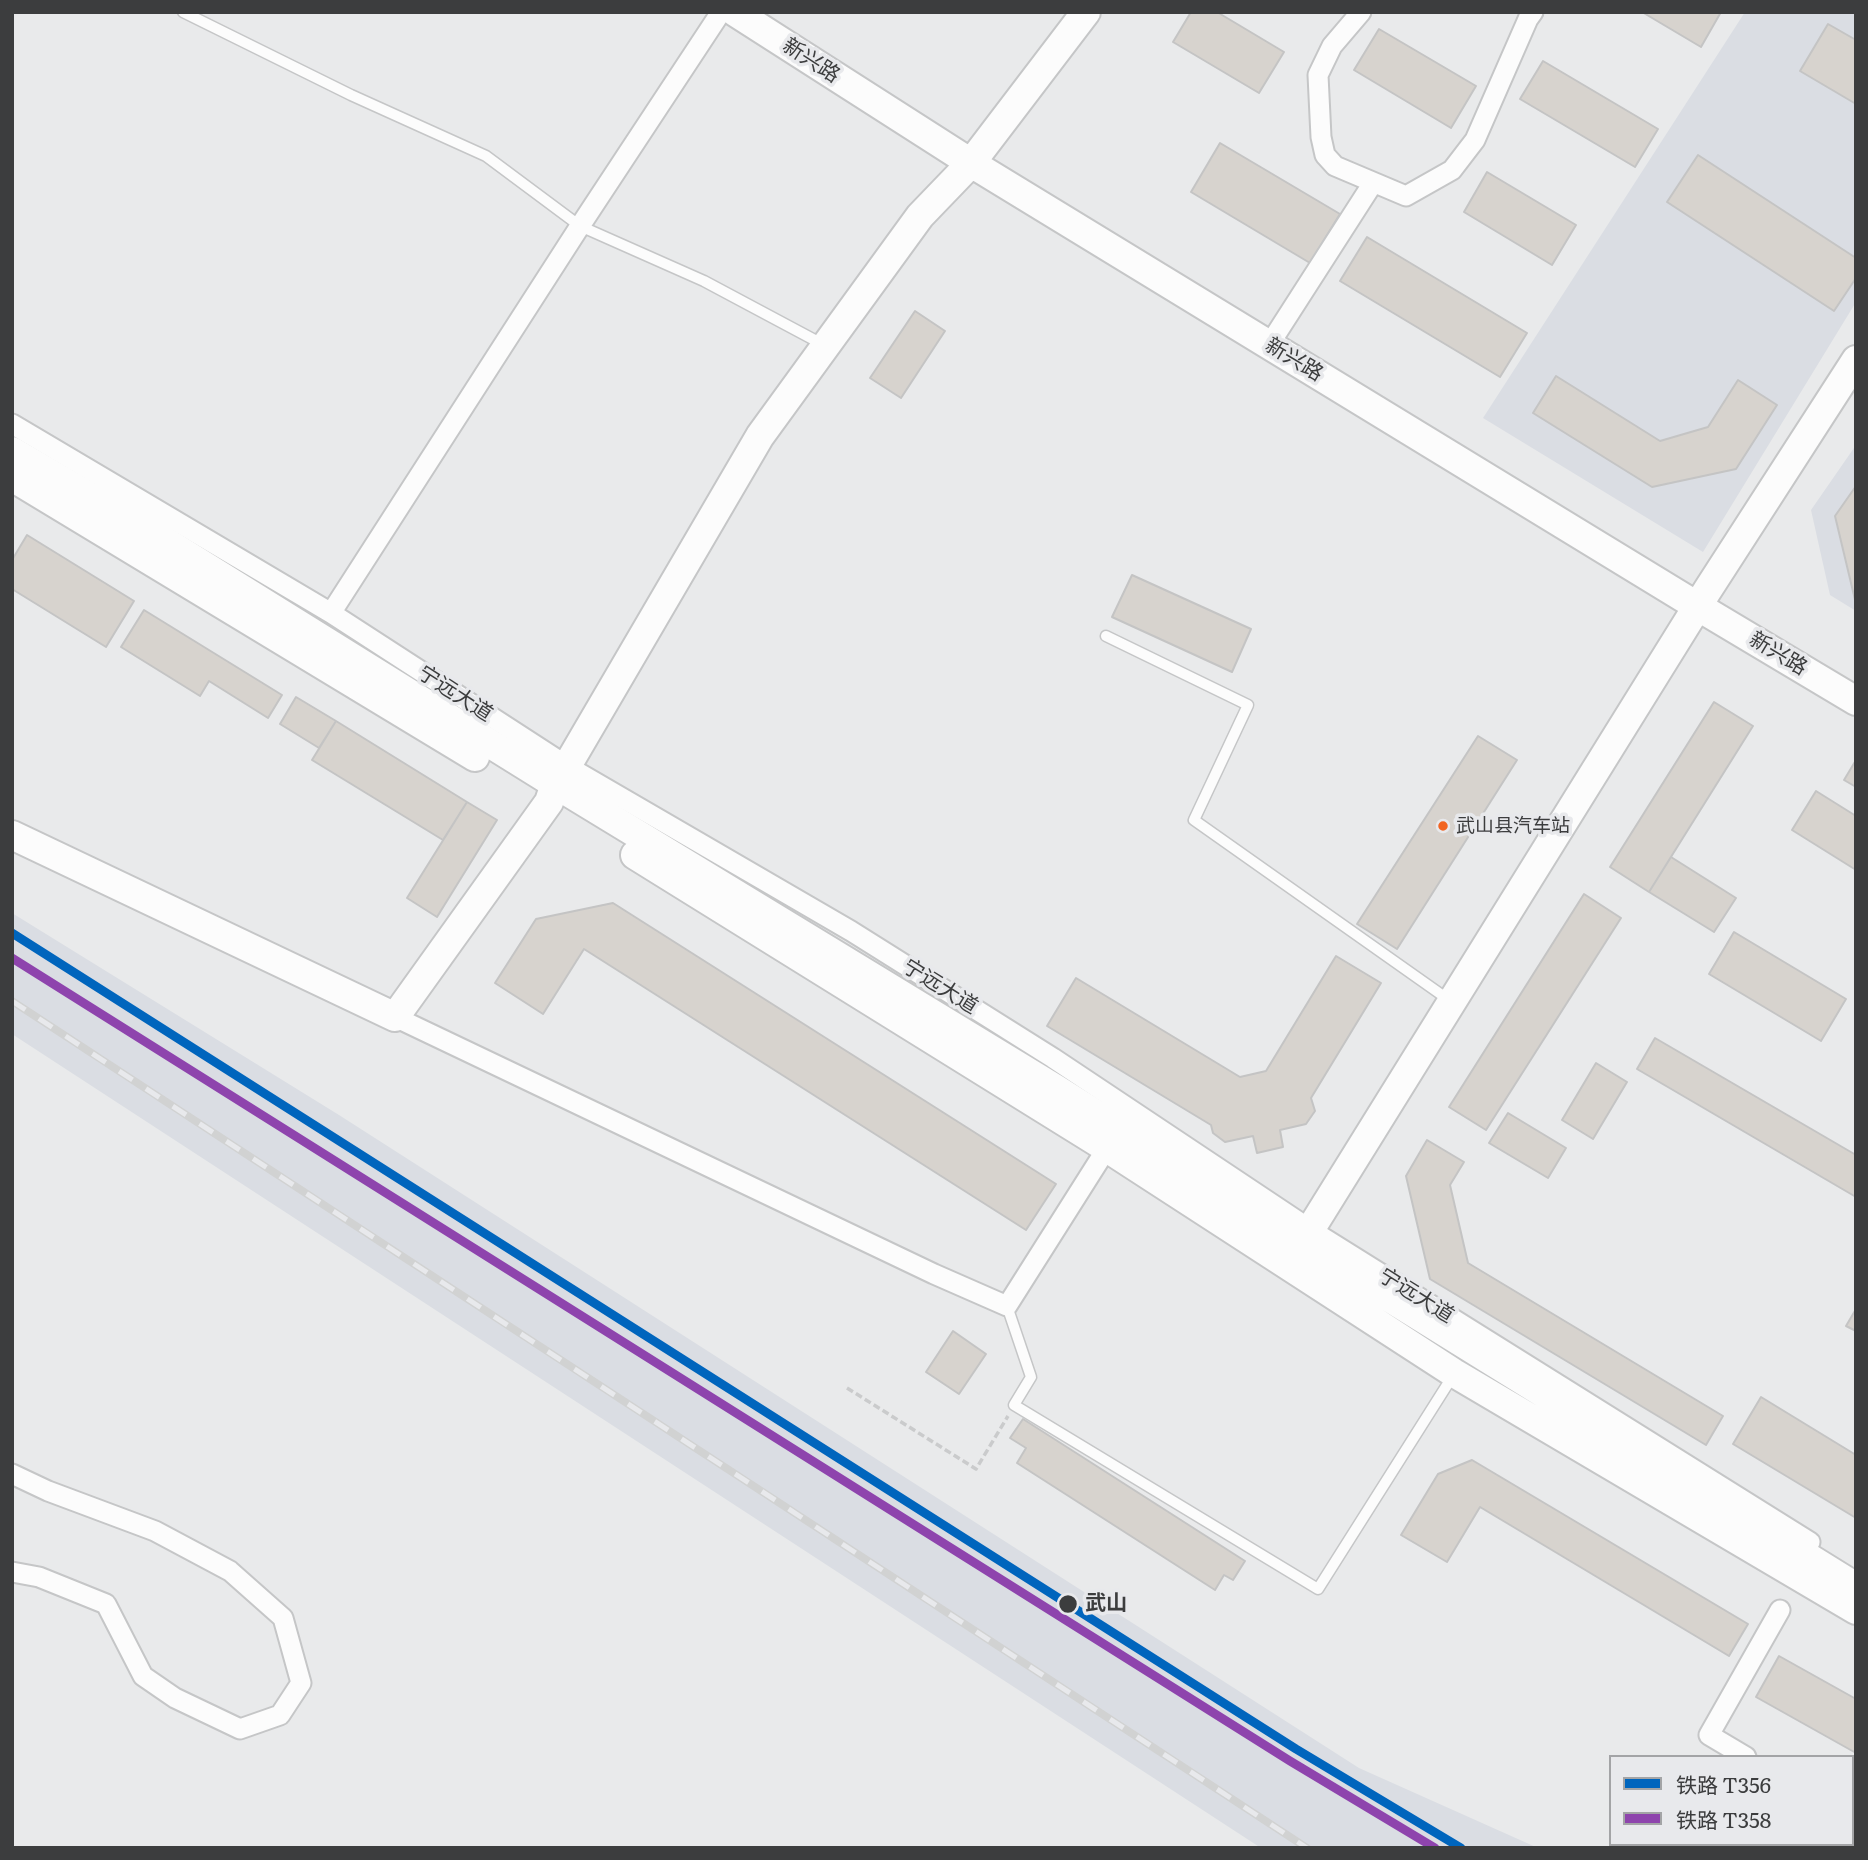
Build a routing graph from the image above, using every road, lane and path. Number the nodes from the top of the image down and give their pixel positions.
1 (183, 12) edge
2 (721, 12) edge
3 (735, 12) edge
4 (770, 12) edge
5 (1086, 12) edge
6 (1361, 12) edge
7 (1534, 12) edge
8 (976, 155) junction
9 (1373, 183) junction
10 (580, 226) junction
11 (1274, 337) junction
12 (826, 346) junction
13 (1856, 360) edge
14 (12, 424) edge
15 (12, 451) edge
16 (12, 477) edge
17 (1702, 599) junction
18 (331, 613) junction
19 (1106, 636) dead end
20 (1856, 679) edge
21 (1856, 701) edge
22 (557, 784) junction
23 (12, 835) edge
24 (1452, 1003) junction
25 (395, 1017) junction
26 (1107, 1148) junction
27 (1300, 1246) junction
28 (1007, 1306) junction
29 (1454, 1373) junction
30 (848, 1388) dead end
31 (1014, 1405) junction
32 (12, 1474) edge
33 (1856, 1571) edge
34 (12, 1572) edge
35 (1856, 1587) edge
36 (1856, 1610) edge
37 (1780, 1611) dead end
38 (1743, 1755) edge

1 - 10 lane
2 - 10 street
3 - 8 main road, 新兴路
4 - 8 main road, 新兴路
5 - 8 main road
6 - 9 street
7 - 9 street
8 - 11 main road, 新兴路
8 - 12 main road
9 - 11 street
10 - 12 lane
10 - 18 street
11 - 17 main road, 新兴路
12 - 22 main road
13 - 17 main road
14 - 18 street, 宁远大道
15 - 22 main road, 宁远大道
16 - 22 main road, 宁远大道
17 - 20 main road, 新兴路
17 - 21 main road, 新兴路
17 - 24 main road
18 - 22 street, 宁远大道
19 - 24 lane
22 - 25 main road
22 - 26 main road, 宁远大道
22 - 27 main road, 宁远大道
23 - 25 main road
24 - 27 main road
25 - 28 street
26 - 27 main road, 宁远大道
26 - 28 street
27 - 29 main road, 宁远大道
27 - 33 street, 宁远大道
27 - 35 main road, 宁远大道
28 - 31 lane
29 - 31 lane
29 - 36 main road, 宁远大道
30 - 31 path
32 - 34 street
37 - 38 street

